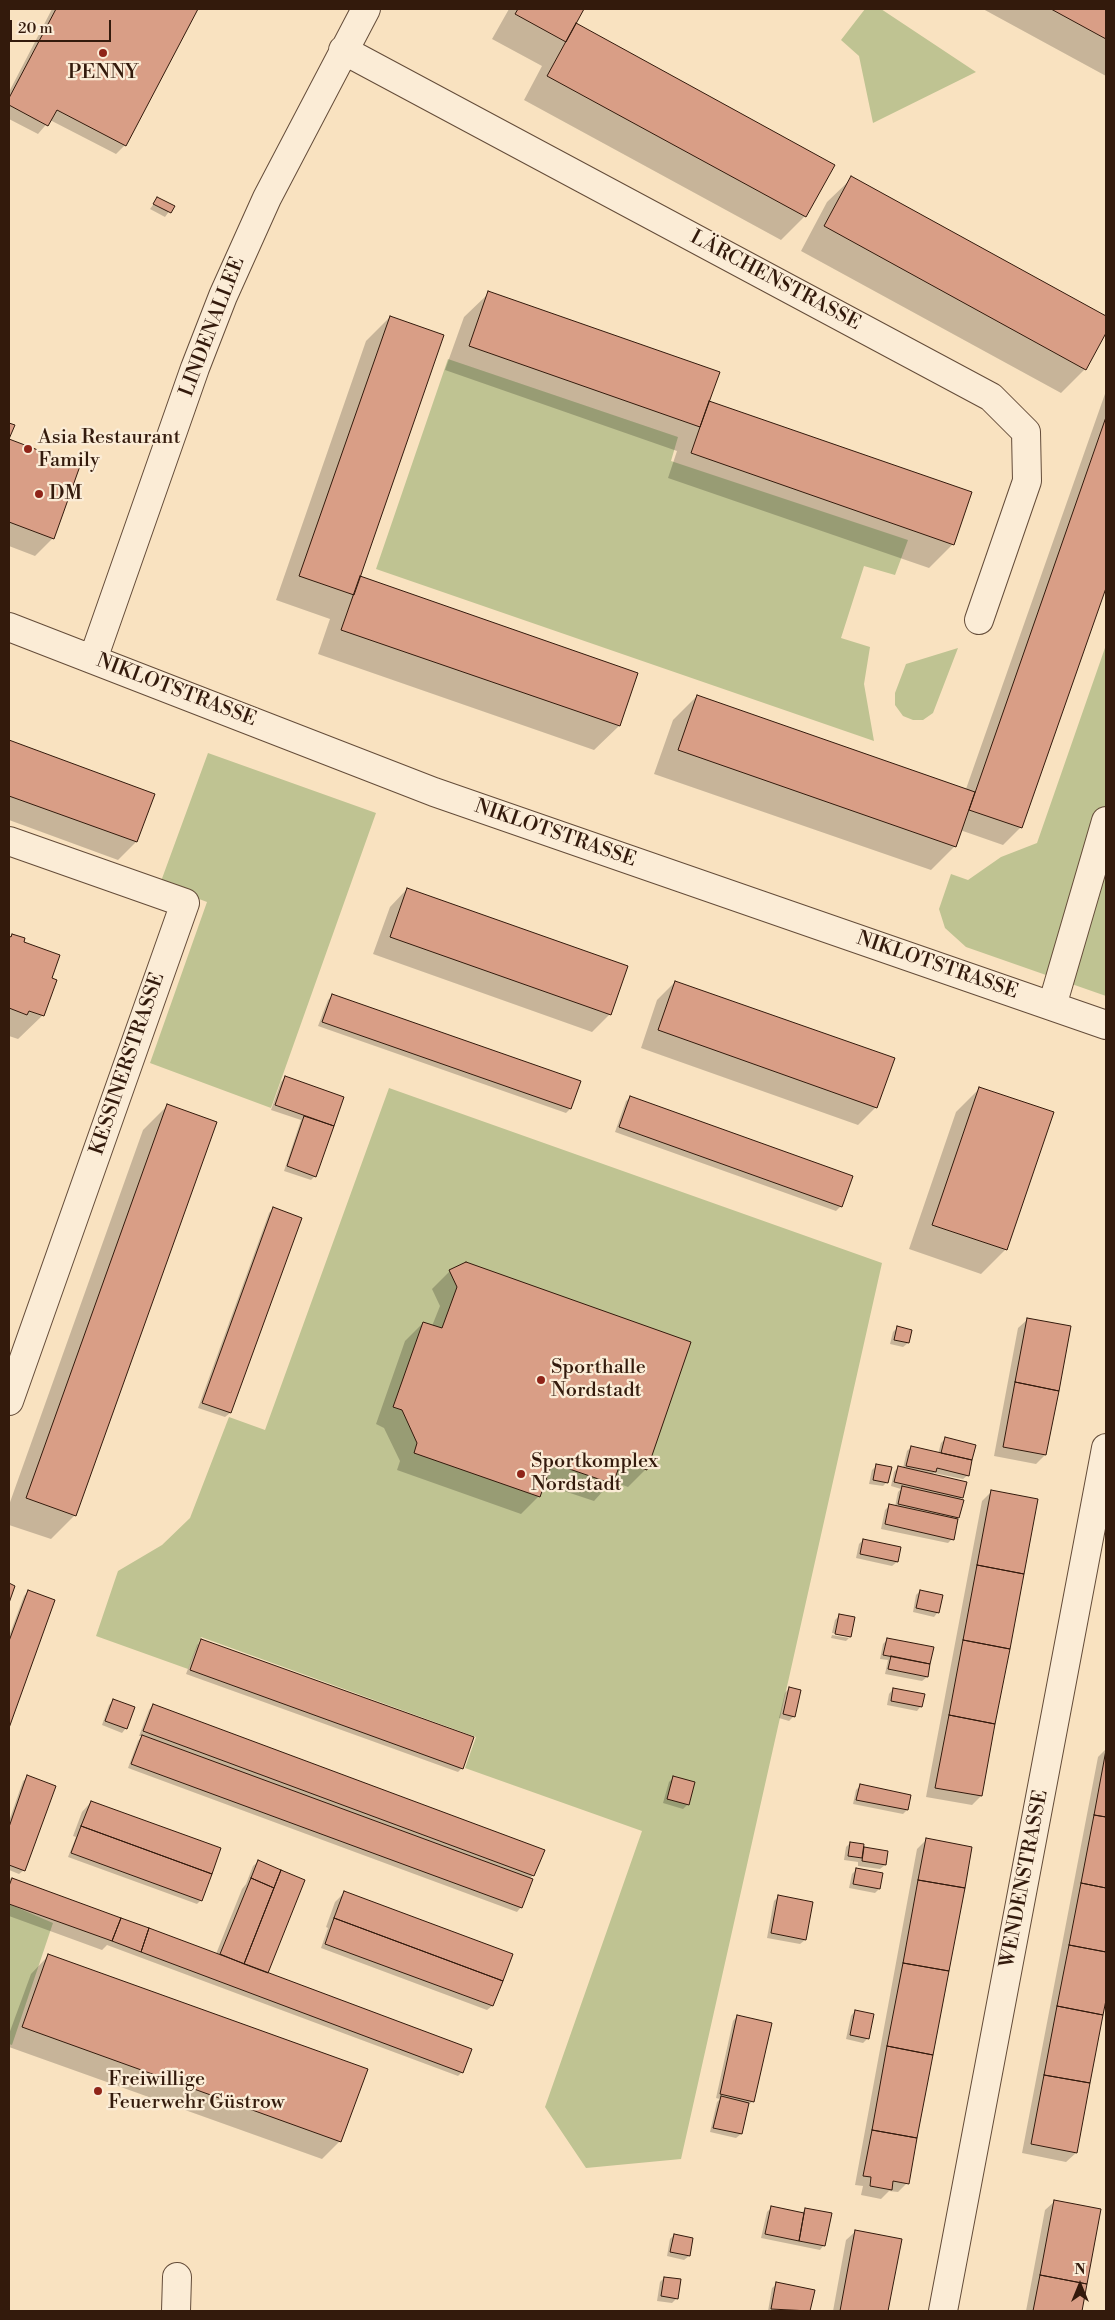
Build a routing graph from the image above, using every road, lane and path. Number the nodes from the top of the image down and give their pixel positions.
1 (366, 9) edge
2 (343, 50) junction
3 (979, 620) dead end
4 (9, 627) edge
5 (93, 659) junction
6 (1106, 821) edge
7 (9, 841) edge
8 (1052, 1006) junction
9 (1106, 1024) edge
10 (9, 1401) edge
11 (1106, 1448) edge
12 (177, 2277) dead end
13 (176, 2311) edge
14 (943, 2311) edge

1 - 2 street, LINDENALLEE
2 - 3 street, LÄRCHENSTRASSE
2 - 5 street, LINDENALLEE
4 - 5 street, NIKLOTSTRASSE
5 - 8 street, NIKLOTSTRASSE
6 - 8 street
7 - 10 street, KESSINERSTRASSE
8 - 9 street, NIKLOTSTRASSE
11 - 14 street, WENDENSTRASSE
12 - 13 street

